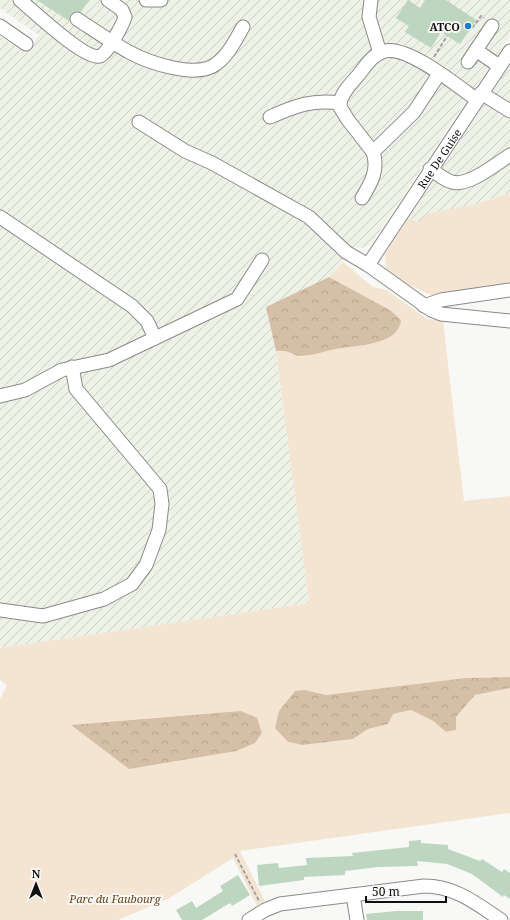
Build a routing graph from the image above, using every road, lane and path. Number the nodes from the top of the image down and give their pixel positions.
1 (20, 0) edge
2 (108, 0) edge
3 (146, 0) edge
4 (161, 0) edge
5 (371, 0) edge
6 (77, 18) dead end
7 (488, 22) joint
8 (0, 26) edge
9 (243, 27) dead end
10 (473, 29) dead end
11 (447, 36) dead end
12 (112, 42) junction
13 (26, 44) dead end
14 (439, 49) dead end
15 (476, 50) junction
16 (510, 51) edge
17 (380, 52) junction
18 (468, 62) dead end
19 (499, 66) junction
20 (439, 74) junction
21 (479, 97) junction
22 (340, 103) junction
23 (510, 111) edge
24 (270, 117) dead end
25 (139, 122) dead end
26 (373, 152) junction
27 (510, 155) edge
28 (430, 169) junction
29 (362, 198) dead end
30 (0, 217) edge
31 (262, 260) dead end
32 (368, 265) junction
33 (510, 290) edge
34 (424, 306) junction
35 (508, 320) edge
36 (155, 338) junction
37 (72, 368) junction
38 (0, 396) edge
39 (0, 610) edge
40 (235, 854) dead end
41 (354, 895) junction
42 (261, 904) dead end
43 (249, 920) edge
44 (357, 920) edge
45 (501, 920) edge

1 - 12 street
2 - 12 street
3 - 4 street
5 - 17 street
6 - 12 street
7 - 10 path
7 - 15 street
8 - 13 street
9 - 12 street
11 - 14 path
15 - 18 street
15 - 19 street
16 - 19 street, Rue De Guise
17 - 20 street
17 - 22 street
19 - 21 street, Rue De Guise
20 - 21 street
20 - 26 street
21 - 23 street
21 - 28 street, Rue De Guise
22 - 24 street
22 - 26 street
25 - 32 street
26 - 29 street
27 - 28 street
28 - 32 street, Rue De Guise
30 - 36 street
31 - 36 street
32 - 34 street
33 - 34 street
34 - 35 street
36 - 37 street
37 - 38 street
37 - 39 street
40 - 42 path
41 - 43 street
41 - 44 street
41 - 45 street

